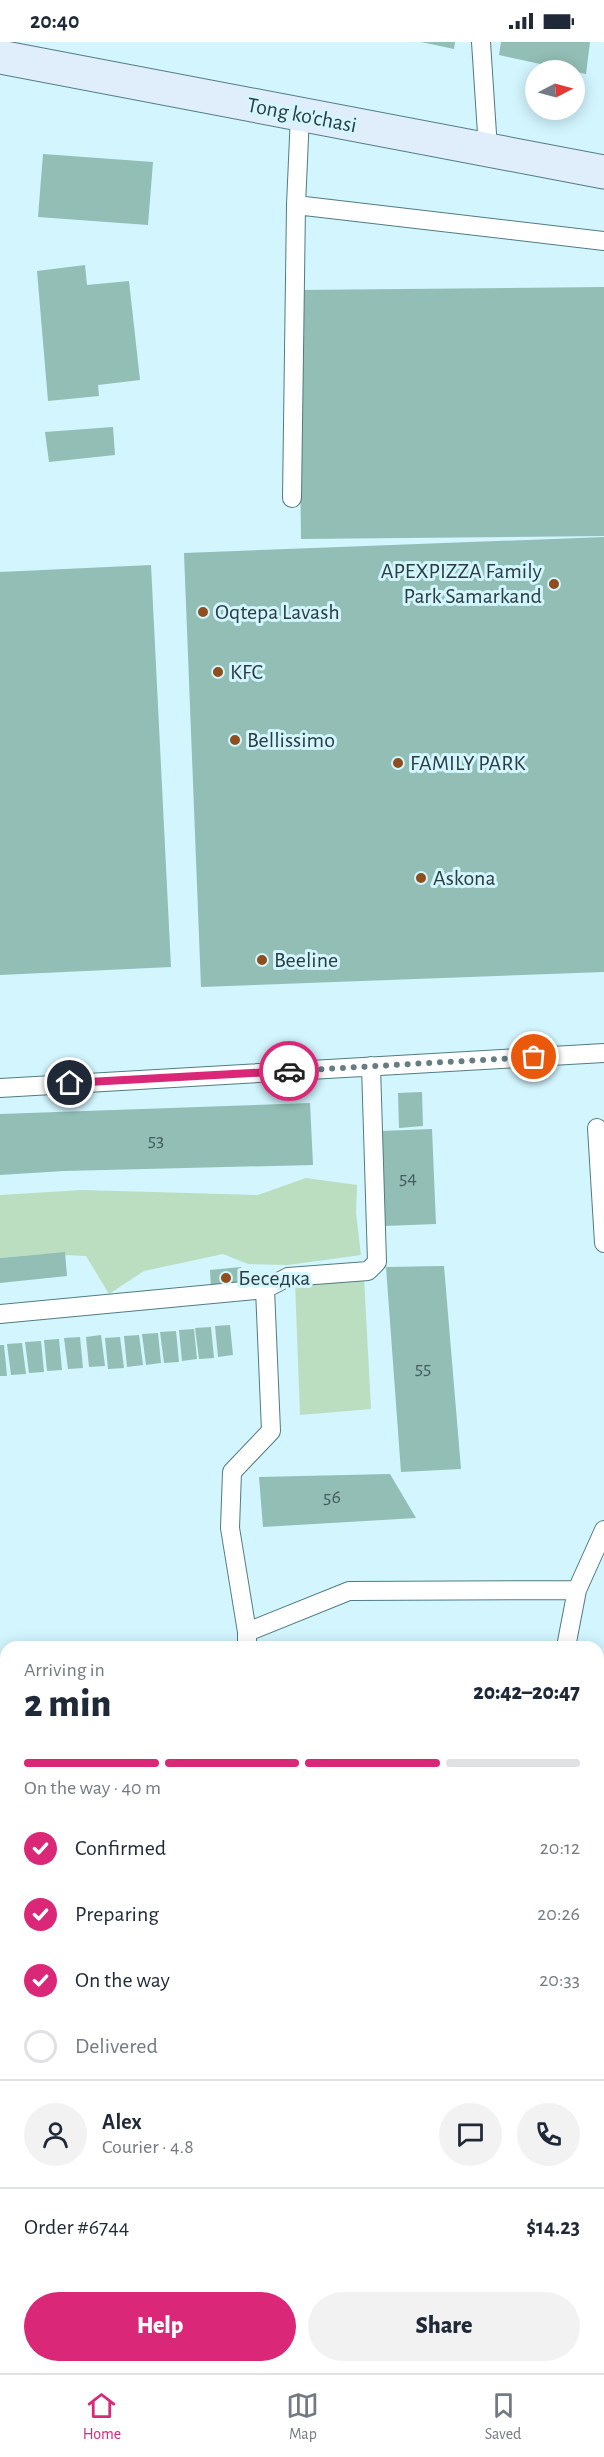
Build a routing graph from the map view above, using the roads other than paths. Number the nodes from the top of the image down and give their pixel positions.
1 (481, 42) edge
2 (0, 57) edge
3 (300, 115) junction
4 (488, 149) junction
5 (604, 172) edge
6 (296, 205) junction
7 (604, 241) edge
8 (292, 498) dead end
9 (604, 1053) edge
10 (371, 1066) junction
11 (0, 1088) edge
12 (597, 1128) dead end
13 (604, 1243) edge
14 (265, 1289) junction
15 (0, 1314) edge
16 (604, 1530) edge
17 (577, 1590) junction
18 (247, 1640) edge
19 (567, 1641) edge

1 - 4 lane
2 - 3 main road, Tong ko'chasi
3 - 4 main road, Tong ko'chasi
3 - 6 lane
4 - 5 main road, Tong ko'chasi
6 - 7 lane
6 - 8 lane
9 - 10 lane
10 - 11 lane
10 - 14 lane
12 - 13 lane
14 - 15 lane
14 - 18 lane
16 - 17 lane
17 - 18 lane
17 - 19 lane

